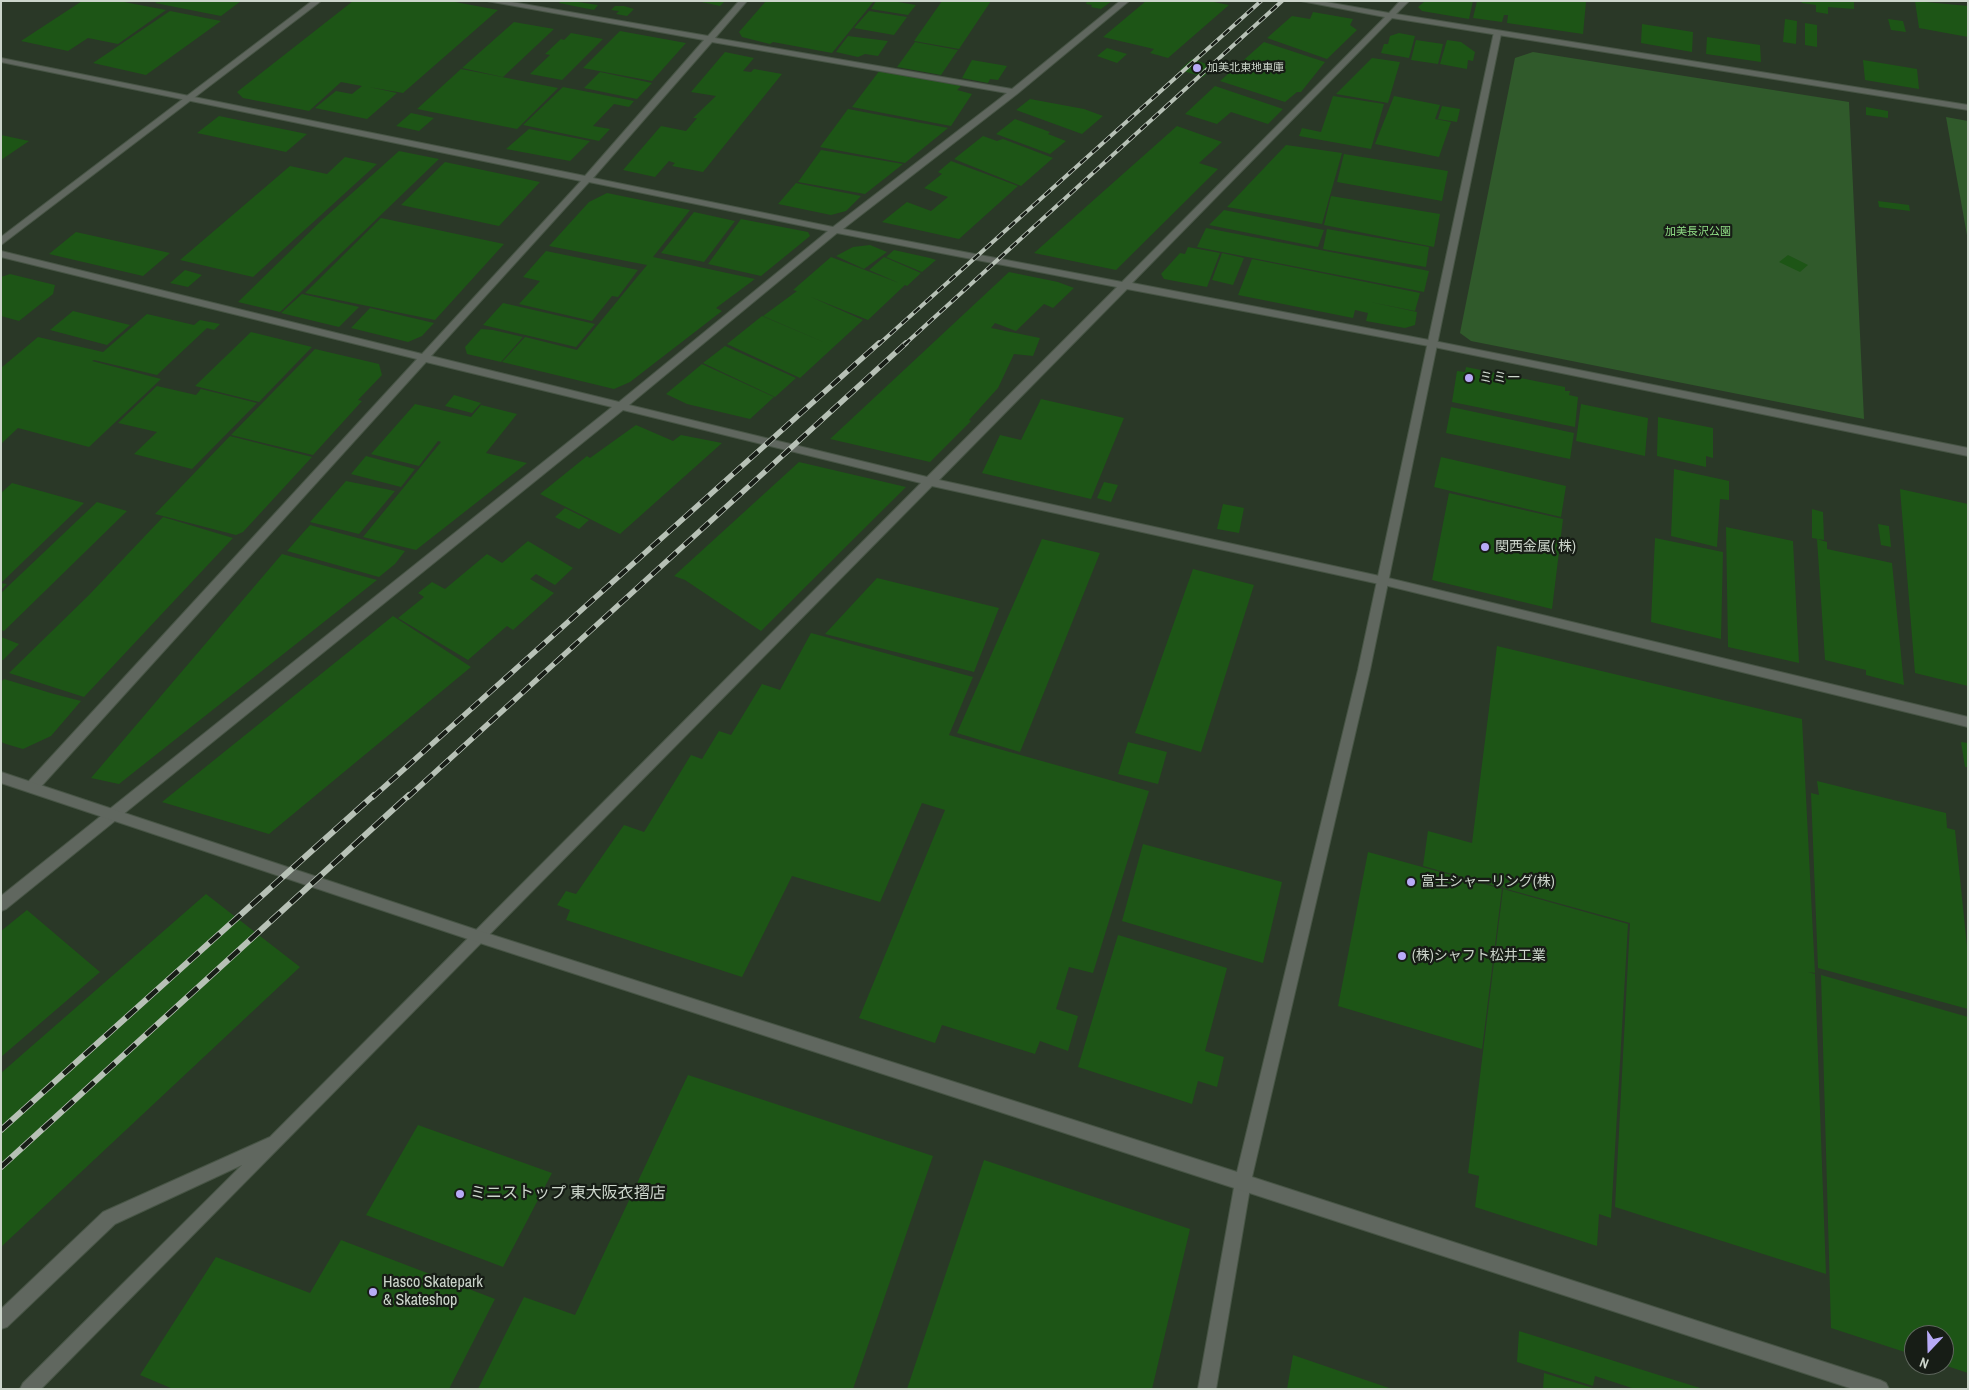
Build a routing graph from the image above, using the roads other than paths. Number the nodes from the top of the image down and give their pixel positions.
1 (317, 1) edge
2 (491, 1) edge
3 (743, 1) edge
4 (1124, 1) edge
5 (1305, 1) edge
6 (1405, 1) edge
7 (1390, 15) junction
8 (1497, 34) junction
9 (711, 38) junction
10 (1, 60) edge
11 (1014, 92) junction
12 (190, 98) junction
13 (1968, 108) edge
14 (588, 178) junction
15 (835, 230) junction
16 (1, 242) edge
17 (1, 254) edge
18 (1123, 284) junction
19 (1434, 344) junction
20 (425, 358) junction
21 (621, 406) junction
22 (1968, 452) edge
23 (931, 482) junction
24 (1384, 581) junction
25 (1968, 722) edge
26 (1, 777) edge
27 (32, 787) junction
28 (114, 814) junction
29 (1, 905) edge
30 (480, 937) junction
31 (278, 1140) junction
32 (1243, 1182) junction
33 (1, 1320) edge
34 (29, 1389) edge
35 (1207, 1389) edge
36 (1880, 1389) edge

1 - 12 street
2 - 9 street
3 - 9 street
4 - 11 street
5 - 7 street
6 - 7 street
7 - 8 street
7 - 18 street
8 - 13 street
8 - 19 street
9 - 11 street
9 - 14 street
10 - 12 street
11 - 15 street
12 - 14 street
12 - 16 street
14 - 15 street
14 - 20 street
15 - 18 street
15 - 21 street
17 - 20 street
18 - 19 street
18 - 23 street
19 - 22 street
19 - 24 street
20 - 21 street
20 - 27 street
21 - 23 street
21 - 28 street
23 - 24 street
23 - 30 street
24 - 25 street
24 - 32 street
26 - 27 street
27 - 28 street
28 - 29 street
28 - 30 street
30 - 31 street
30 - 32 street
31 - 33 street
31 - 34 street
32 - 35 street
32 - 36 street

